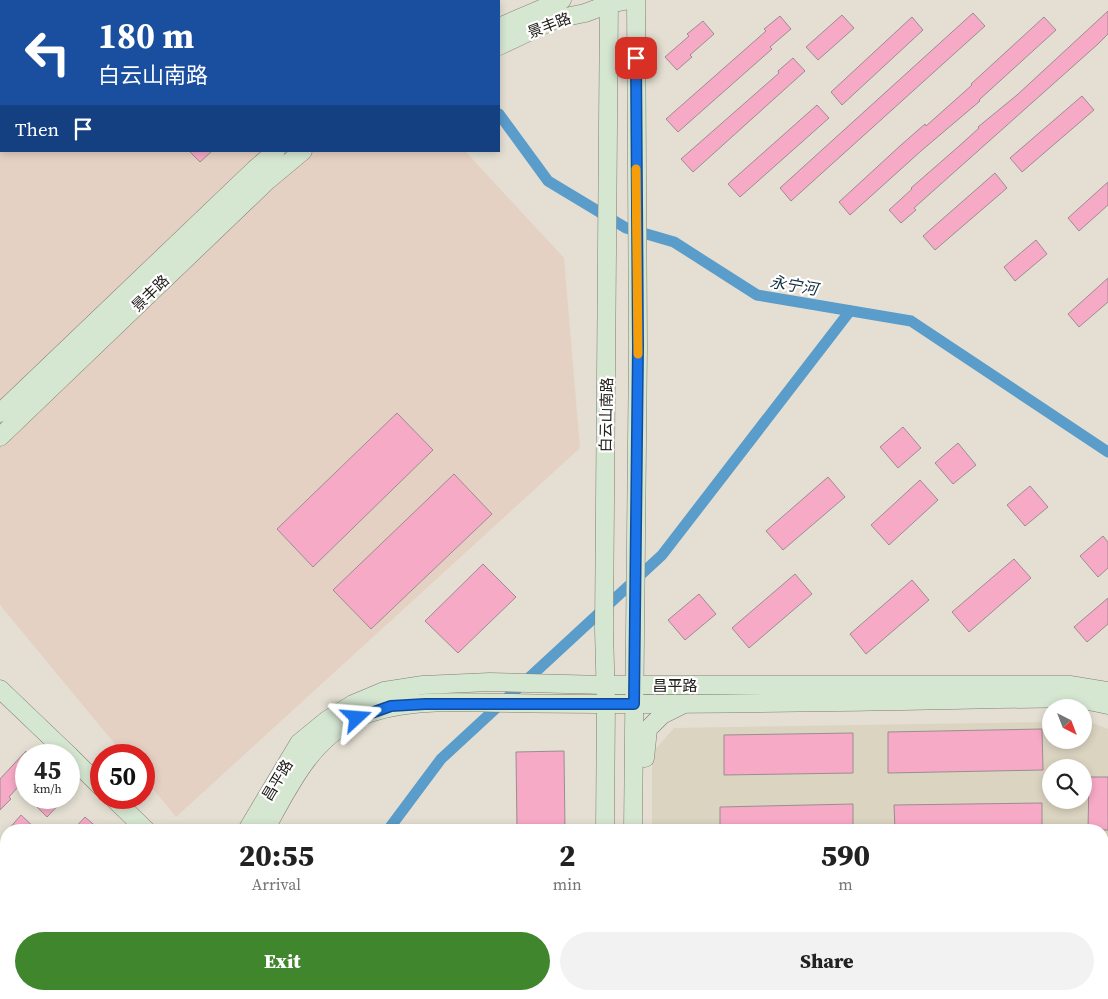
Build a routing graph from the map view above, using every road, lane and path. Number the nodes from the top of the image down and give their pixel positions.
1 (562, 0) edge
2 (629, 0) edge
3 (636, 0) edge
4 (609, 2) edge
5 (500, 27) edge
6 (500, 46) edge
7 (275, 152) edge
8 (302, 152) edge
9 (0, 413) edge
10 (0, 437) edge
11 (634, 685) junction
12 (606, 686) junction
13 (0, 689) edge
14 (1108, 691) edge
15 (606, 704) junction
16 (634, 704) junction
17 (684, 704) junction
18 (1108, 705) edge
19 (58, 744) edge
20 (80, 766) edge
21 (90, 775) edge
22 (124, 809) edge
23 (140, 824) edge
24 (251, 824) edge
25 (267, 824) edge
26 (605, 824) edge
27 (633, 824) edge
28 (642, 824) edge

1 - 5 main road, 景丰路
2 - 4 main road, 景丰路
3 - 11 main road, 白云山南路
4 - 6 main road, 景丰路
4 - 12 main road, 白云山南路
7 - 9 main road, 景丰路
8 - 10 main road, 景丰路
11 - 12 main road, 昌平路
11 - 14 main road, 昌平路
11 - 16 main road, 白云山南路
12 - 15 main road, 白云山南路
12 - 24 main road, 昌平路
13 - 19 main road
15 - 16 main road, 昌平路
15 - 25 main road, 昌平路
15 - 26 main road, 白云山南路
16 - 17 main road, 昌平路
16 - 27 main road, 白云山南路
17 - 18 main road, 昌平路
17 - 28 main road
20 - 21 main road
22 - 23 main road

